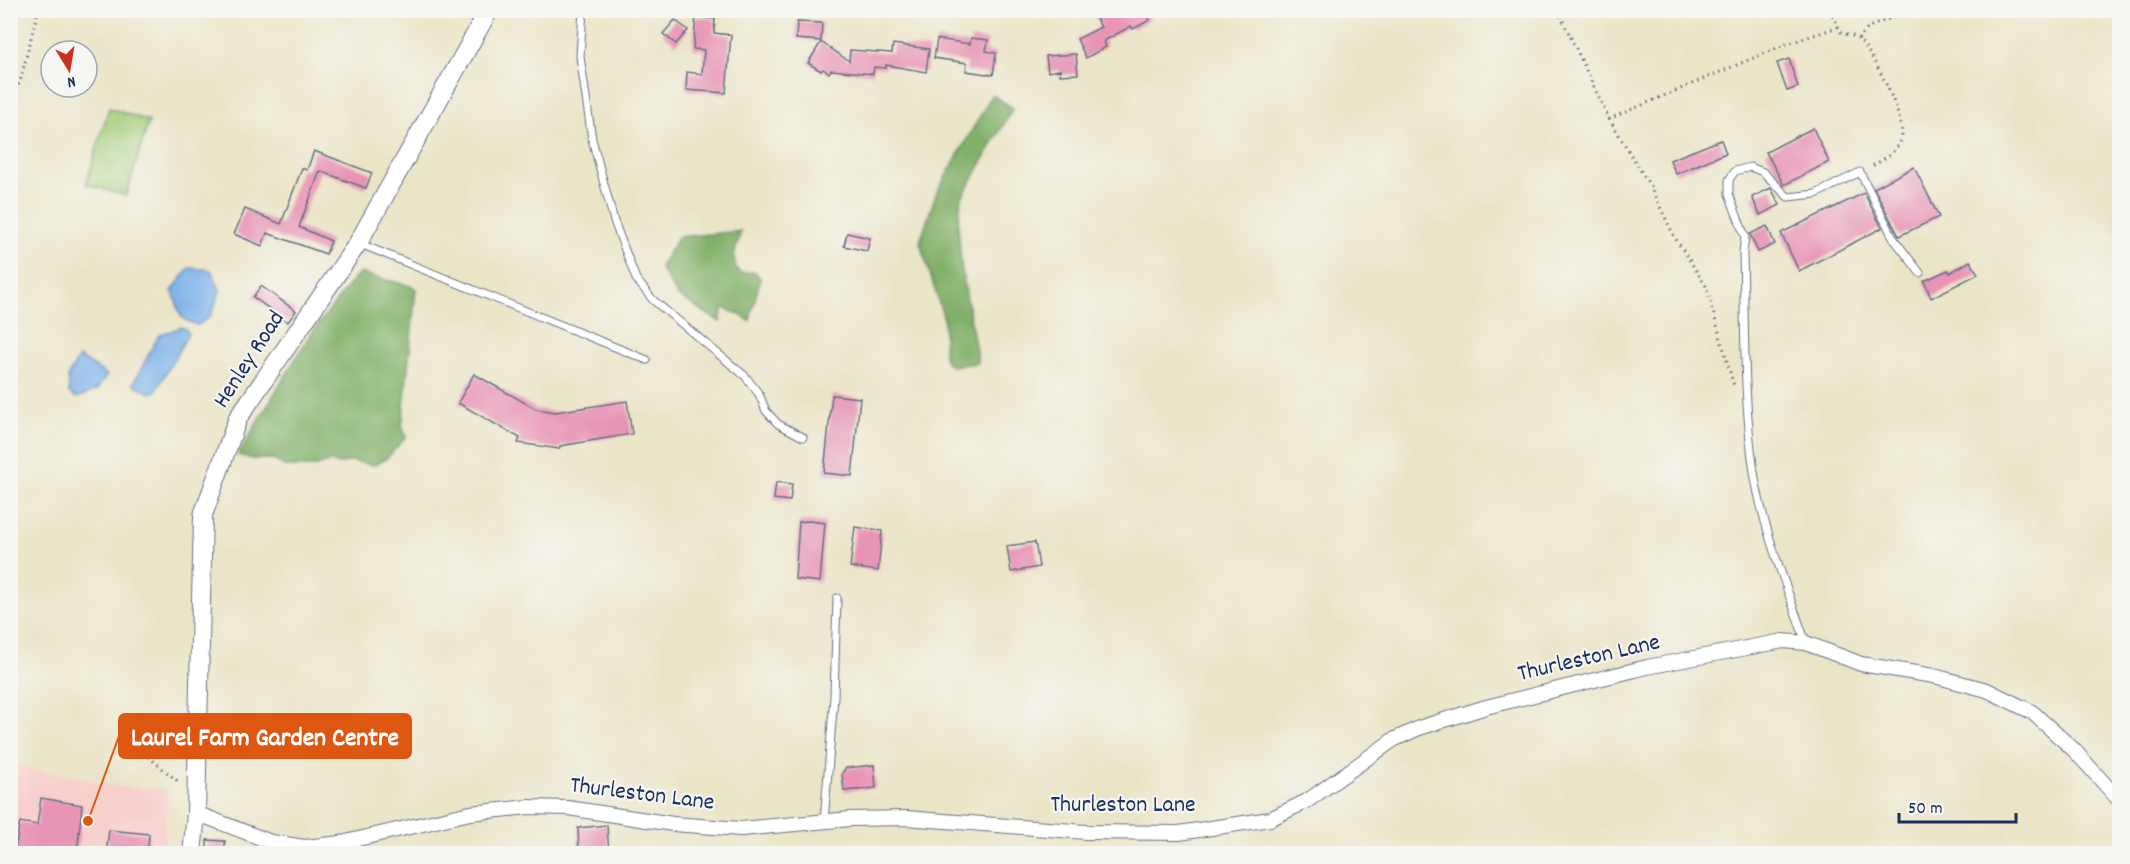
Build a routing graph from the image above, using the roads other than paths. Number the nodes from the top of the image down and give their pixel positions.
1 (489, 10) edge
2 (583, 10) edge
3 (358, 243) junction
4 (1920, 273) dead end
5 (647, 360) dead end
6 (803, 437) dead end
7 (837, 598) dead end
8 (1806, 643) junction
9 (2120, 801) edge
10 (196, 810) junction
11 (824, 822) junction
12 (192, 854) edge

1 - 3 street, Henley Road
2 - 6 lane
3 - 5 lane
3 - 10 street, Henley Road
4 - 8 lane
7 - 11 lane
8 - 9 street, Thurleston Lane
8 - 11 street, Thurleston Lane
10 - 11 street, Thurleston Lane
10 - 12 street, Henley Road

